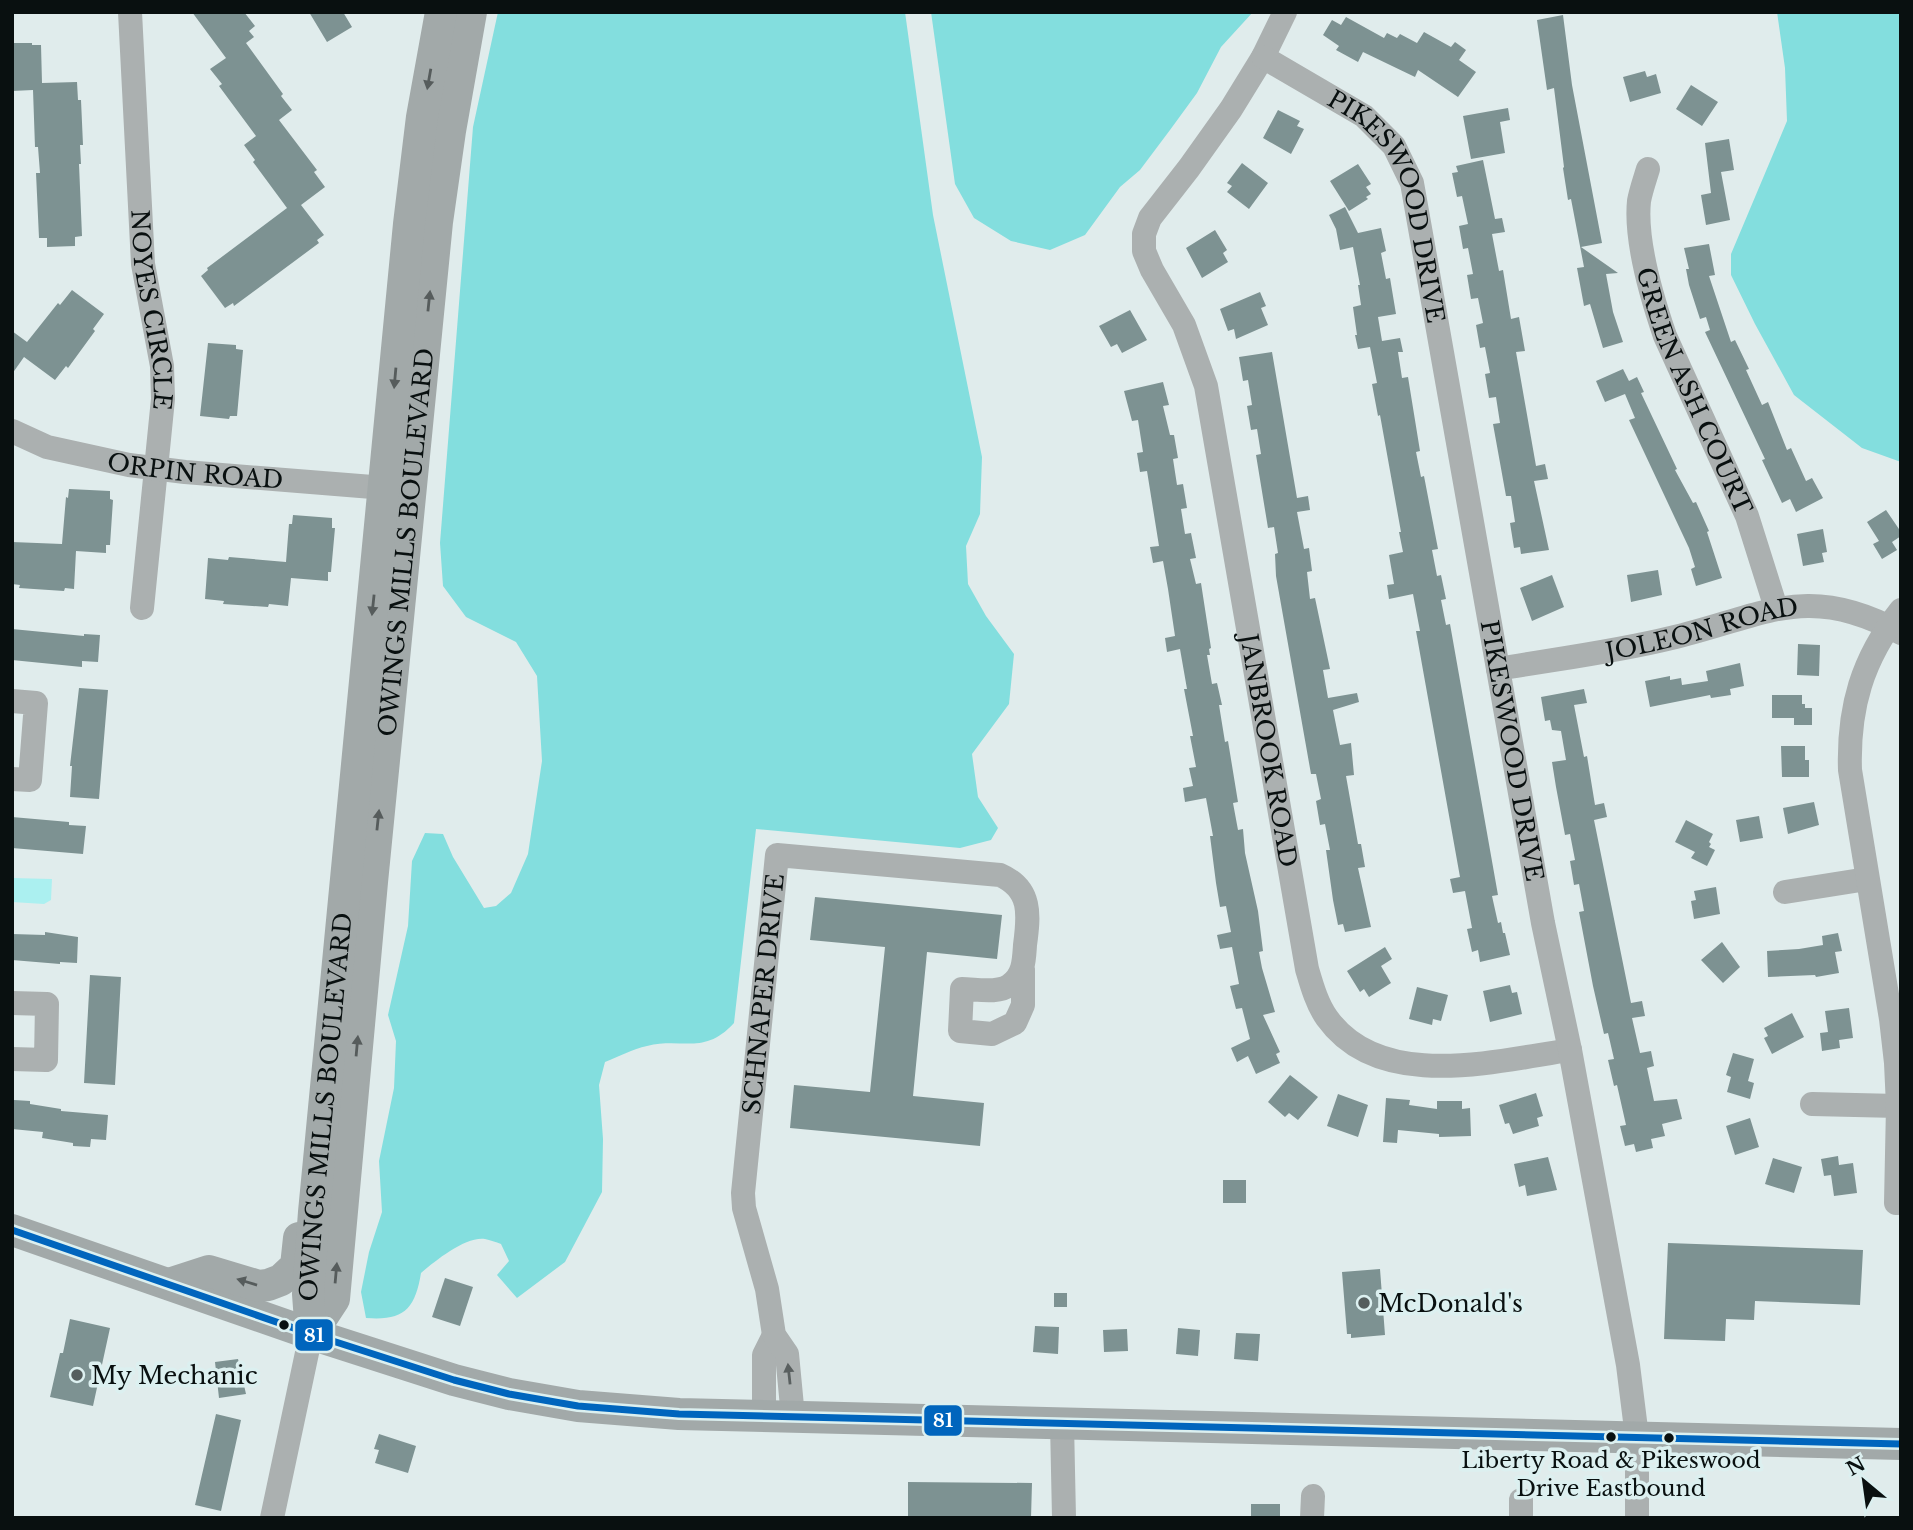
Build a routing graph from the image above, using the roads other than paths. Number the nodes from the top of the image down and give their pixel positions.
1 (130, 12) edge
2 (441, 12) edge
3 (471, 12) edge
4 (1285, 12) edge
5 (1263, 57) junction
6 (1648, 169) dead end
7 (12, 431) edge
8 (157, 469) junction
9 (385, 488) junction
10 (142, 608) dead end
11 (1776, 608) junction
12 (1896, 623) edge
13 (1498, 669) junction
14 (12, 701) edge
15 (12, 779) edge
16 (1867, 879) junction
17 (1785, 892) dead end
18 (1023, 970) dead end
19 (12, 1003) edge
20 (1570, 1050) junction
21 (12, 1059) edge
22 (1812, 1104) dead end
23 (1898, 1106) junction
24 (1896, 1203) dead end
25 (314, 1212) junction
26 (12, 1230) edge
27 (169, 1284) junction
28 (311, 1334) junction
29 (779, 1417) junction
30 (1062, 1423) junction
31 (1637, 1437) junction
32 (1901, 1444) edge
33 (272, 1518) edge
34 (1064, 1518) edge
35 (1637, 1518) edge

1 - 8 street, NOYES CIRCLE
2 -> 9 main road, OWINGS MILLS BOULEVARD
28 -> 3 main road, OWINGS MILLS BOULEVARD
4 - 5 street
5 - 13 street, PIKESWOOD DRIVE
5 - 20 street, JANBROOK ROAD
6 - 11 street, GREEN ASH COURT
7 - 8 street, ORPIN ROAD
8 - 9 street, ORPIN ROAD
8 - 10 street, NOYES CIRCLE
9 -> 25 main road, OWINGS MILLS BOULEVARD
11 - 12 street, JOLEON ROAD
11 - 13 street, JOLEON ROAD
12 - 16 street
13 - 20 street, PIKESWOOD DRIVE
14 - 15 street
16 - 17 street
16 - 23 street
18 - 29 street, SCHNAPER DRIVE
19 - 21 street
20 - 31 street, PIKESWOOD DRIVE
22 - 23 street
23 - 24 street
25 -> 27 main road
25 - 28 main road, OWINGS MILLS BOULEVARD
26 - 27 main road
27 - 28 main road
28 - 29 main road
28 - 33 street
29 - 30 main road
30 - 31 main road
30 - 34 street
31 - 32 main road
31 - 35 street, PIKESWOOD DRIVE

